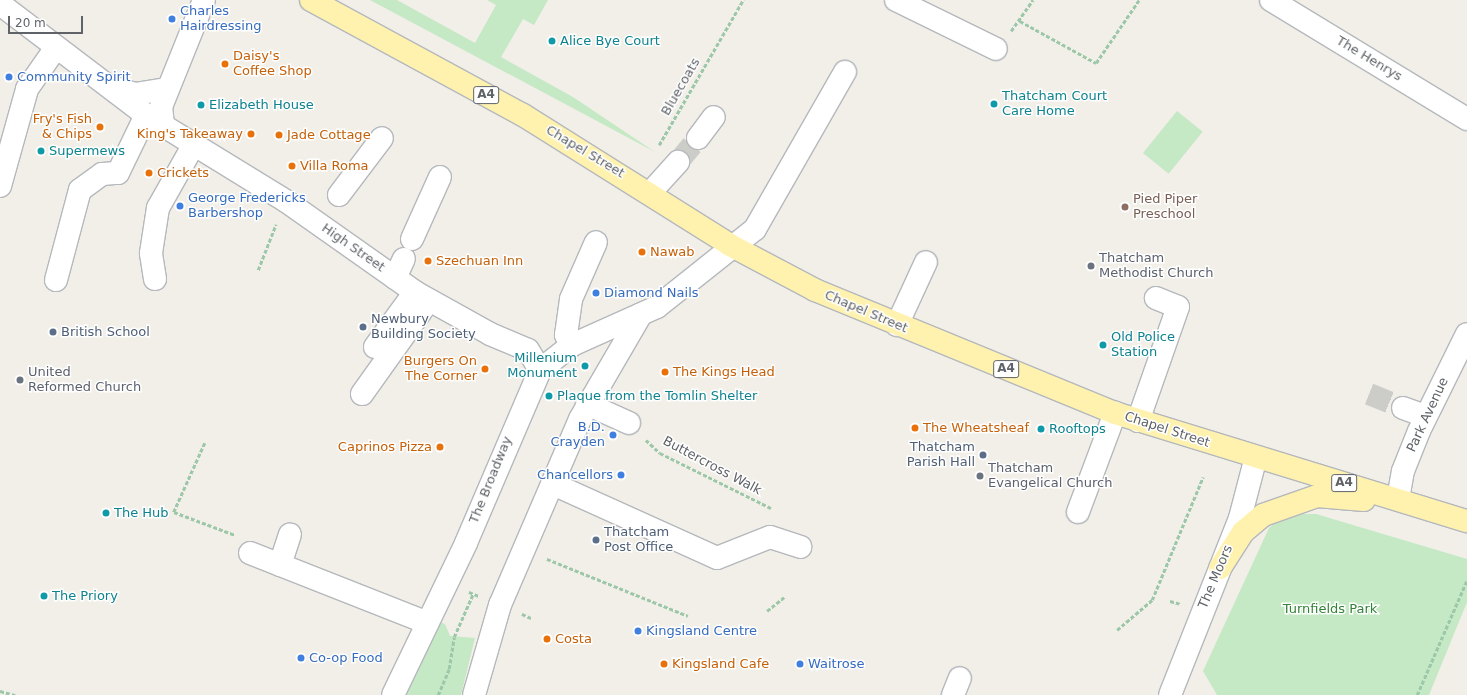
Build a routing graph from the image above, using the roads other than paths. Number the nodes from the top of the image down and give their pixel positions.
1 (204, 0) edge
2 (311, 0) edge
3 (896, 0) edge
4 (1276, 1) edge
5 (0, 4) edge
6 (55, 49) junction
7 (996, 50) road end
8 (845, 72) dead end
9 (113, 88) junction
10 (168, 89) junction
11 (714, 117) dead end
12 (1467, 119) edge
13 (155, 120) junction
14 (382, 138) dead end
15 (698, 138) tunnel mouth
16 (193, 146) junction
17 (678, 162) tunnel mouth
18 (440, 177) dead end
19 (0, 186) edge
20 (650, 193) junction
21 (318, 224) junction
22 (412, 239) dead end
23 (596, 242) dead end
24 (730, 245) junction
25 (404, 259) dead end
26 (926, 262) dead end
27 (395, 278) junction
28 (155, 279) dead end
29 (56, 280) dead end
30 (422, 296) junction
31 (1156, 298) dead end
32 (641, 314) junction
33 (897, 325) junction
34 (1467, 334) edge
35 (572, 345) junction
36 (375, 347) dead end
37 (540, 370) junction
38 (362, 394) dead end
39 (587, 404) junction
40 (1403, 408) tunnel mouth
41 (1115, 413) junction
42 (1425, 416) junction
43 (1138, 421) junction
44 (629, 423) road end
45 (1256, 458) junction
46 (553, 484) junction
47 (1393, 497) junction
48 (1078, 512) dead end
49 (1467, 521) edge
50 (290, 535) dead end
51 (245, 545) road end
52 (800, 547) dead end
53 (280, 565) junction
54 (1220, 568) junction
55 (428, 623) junction
56 (393, 695) edge
57 (474, 695) edge
58 (1170, 695) edge

1 - 10 street
2 - 20 main road, Chapel Street / A4
3 - 7 street
4 - 12 street, The Henrys
5 - 6 street, High Street
6 - 9 street, High Street
6 - 19 street
8 - 24 street, The Broadway
9 - 10 street, High Street
9 - 13 street, High Street
10 - 13 street
11 - 15 street
13 - 16 street, High Street
13 - 29 street
14 - 21 street
16 - 21 street, High Street
16 - 28 street
17 - 20 street
18 - 22 street
20 - 24 main road, Chapel Street / A4
21 - 27 street, High Street
23 - 35 street
24 - 32 street, The Broadway
24 - 33 main road, Chapel Street / A4
25 - 27 street
26 - 33 street
27 - 30 street, High Street
30 - 36 street
30 - 37 street, High Street
30 - 38 street
31 - 43 street
32 - 35 street, The Broadway
32 - 39 street
33 - 41 main road, Chapel Street / A4
34 - 42 street, Park Avenue
35 - 37 street, The Broadway
37 - 55 street, The Broadway
39 - 44 street
39 - 46 street
40 - 42 street
41 - 43 main road, Chapel Street / A4
41 - 48 street
42 - 47 street, Park Avenue
43 - 45 main road, Chapel Street / A4
45 - 47 main road, Chapel Street / A4
45 - 54 street, The Moors
46 - 52 street
46 - 57 street
47 - 49 main road, Chapel Street / A4
47 - 54 main road
50 - 53 street
51 - 53 street
53 - 55 street
54 - 58 street, The Moors
55 - 56 street, The Broadway

